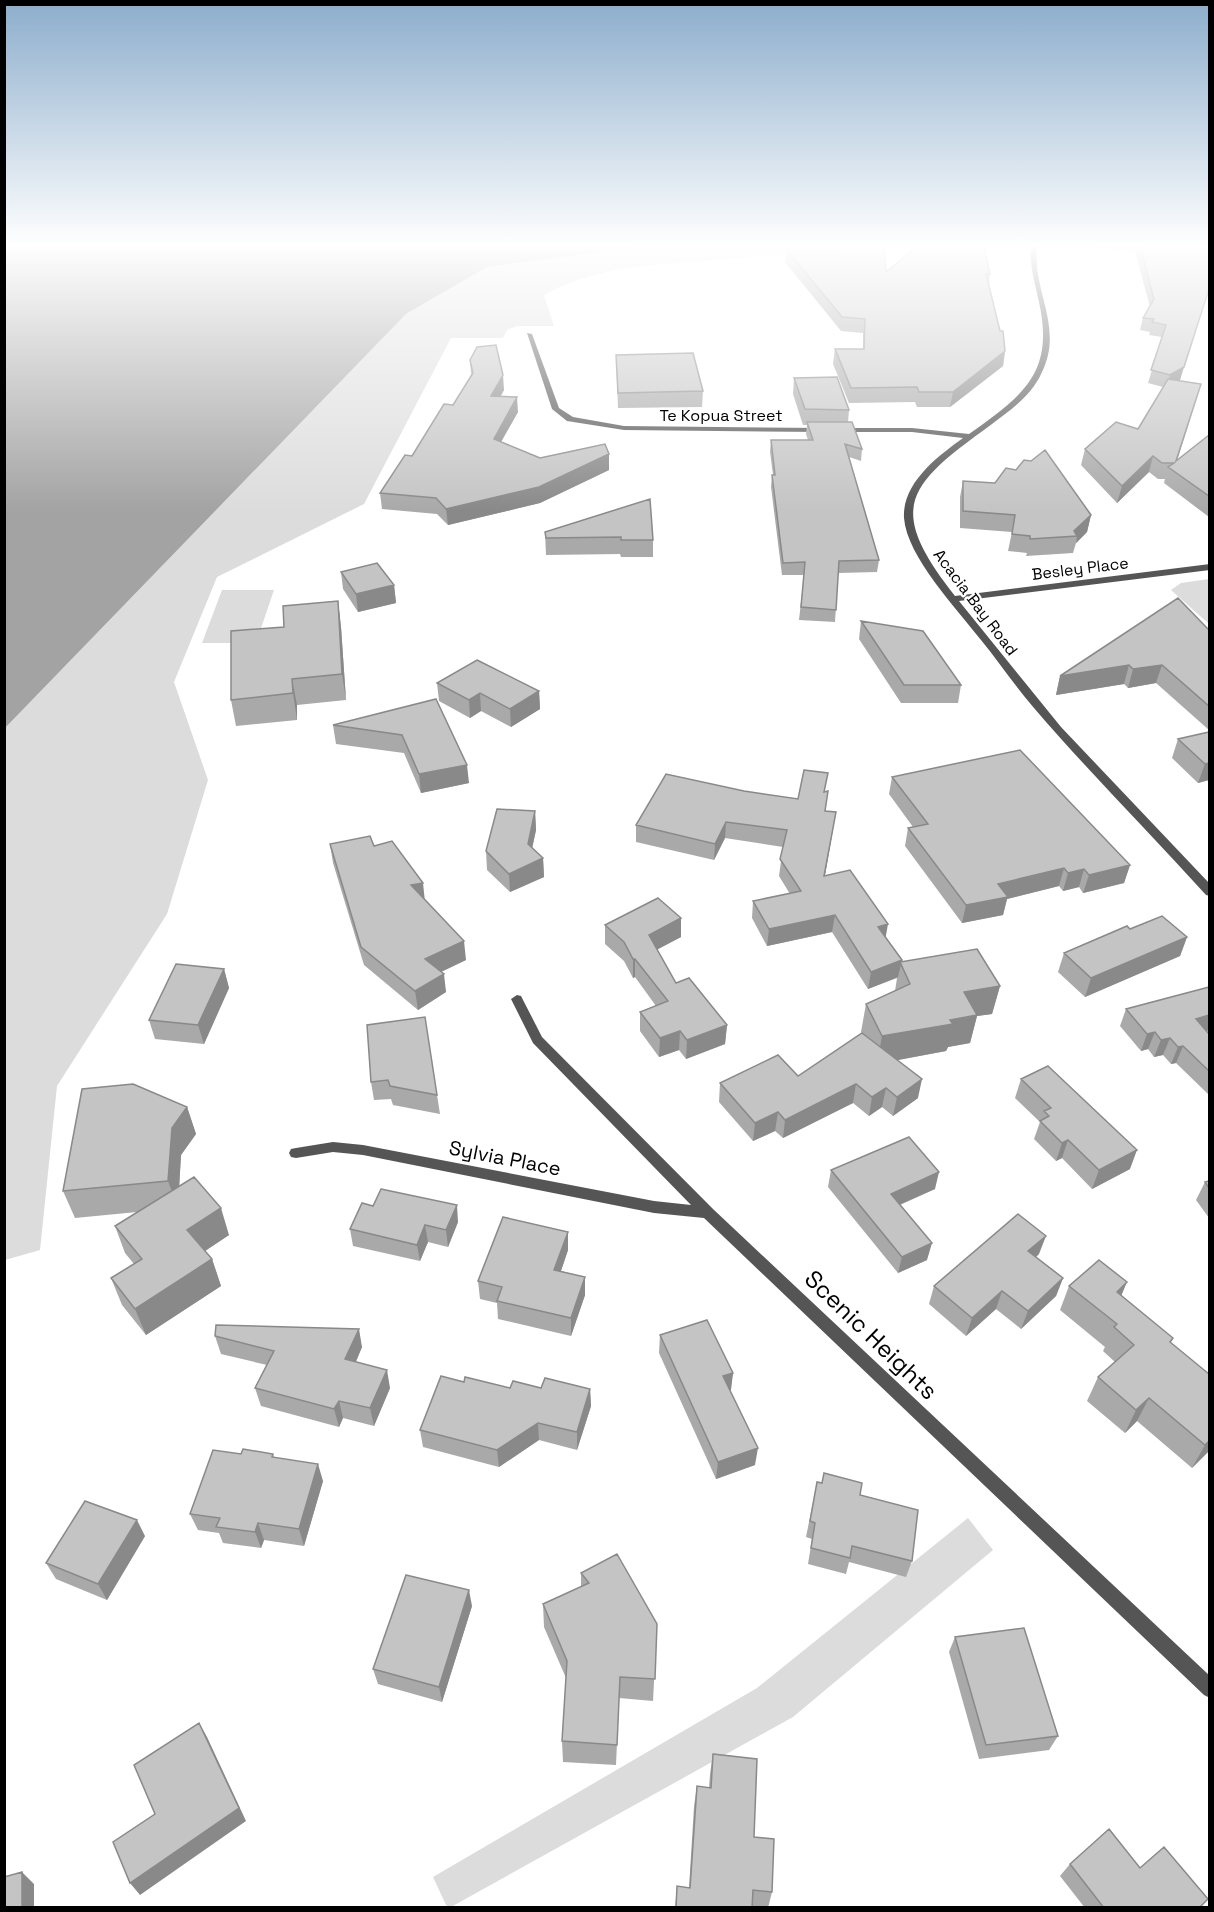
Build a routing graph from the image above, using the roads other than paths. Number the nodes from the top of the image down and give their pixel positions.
1 (1048, 332) edge
2 (529, 333) dead end
3 (970, 436) junction
4 (1209, 567) edge
5 (954, 599) junction
6 (1209, 892) edge
7 (517, 999) dead end
8 (296, 1153) dead end
9 (708, 1213) junction
10 (1209, 1689) edge

1 - 3 street, Acacia Bay Road
2 - 3 street, Te Kopua Street
3 - 5 street, Acacia Bay Road
4 - 5 street, Besley Place
5 - 6 street, Acacia Bay Road
7 - 9 street, Scenic Heights
8 - 9 street, Sylvia Place
9 - 10 street, Scenic Heights

